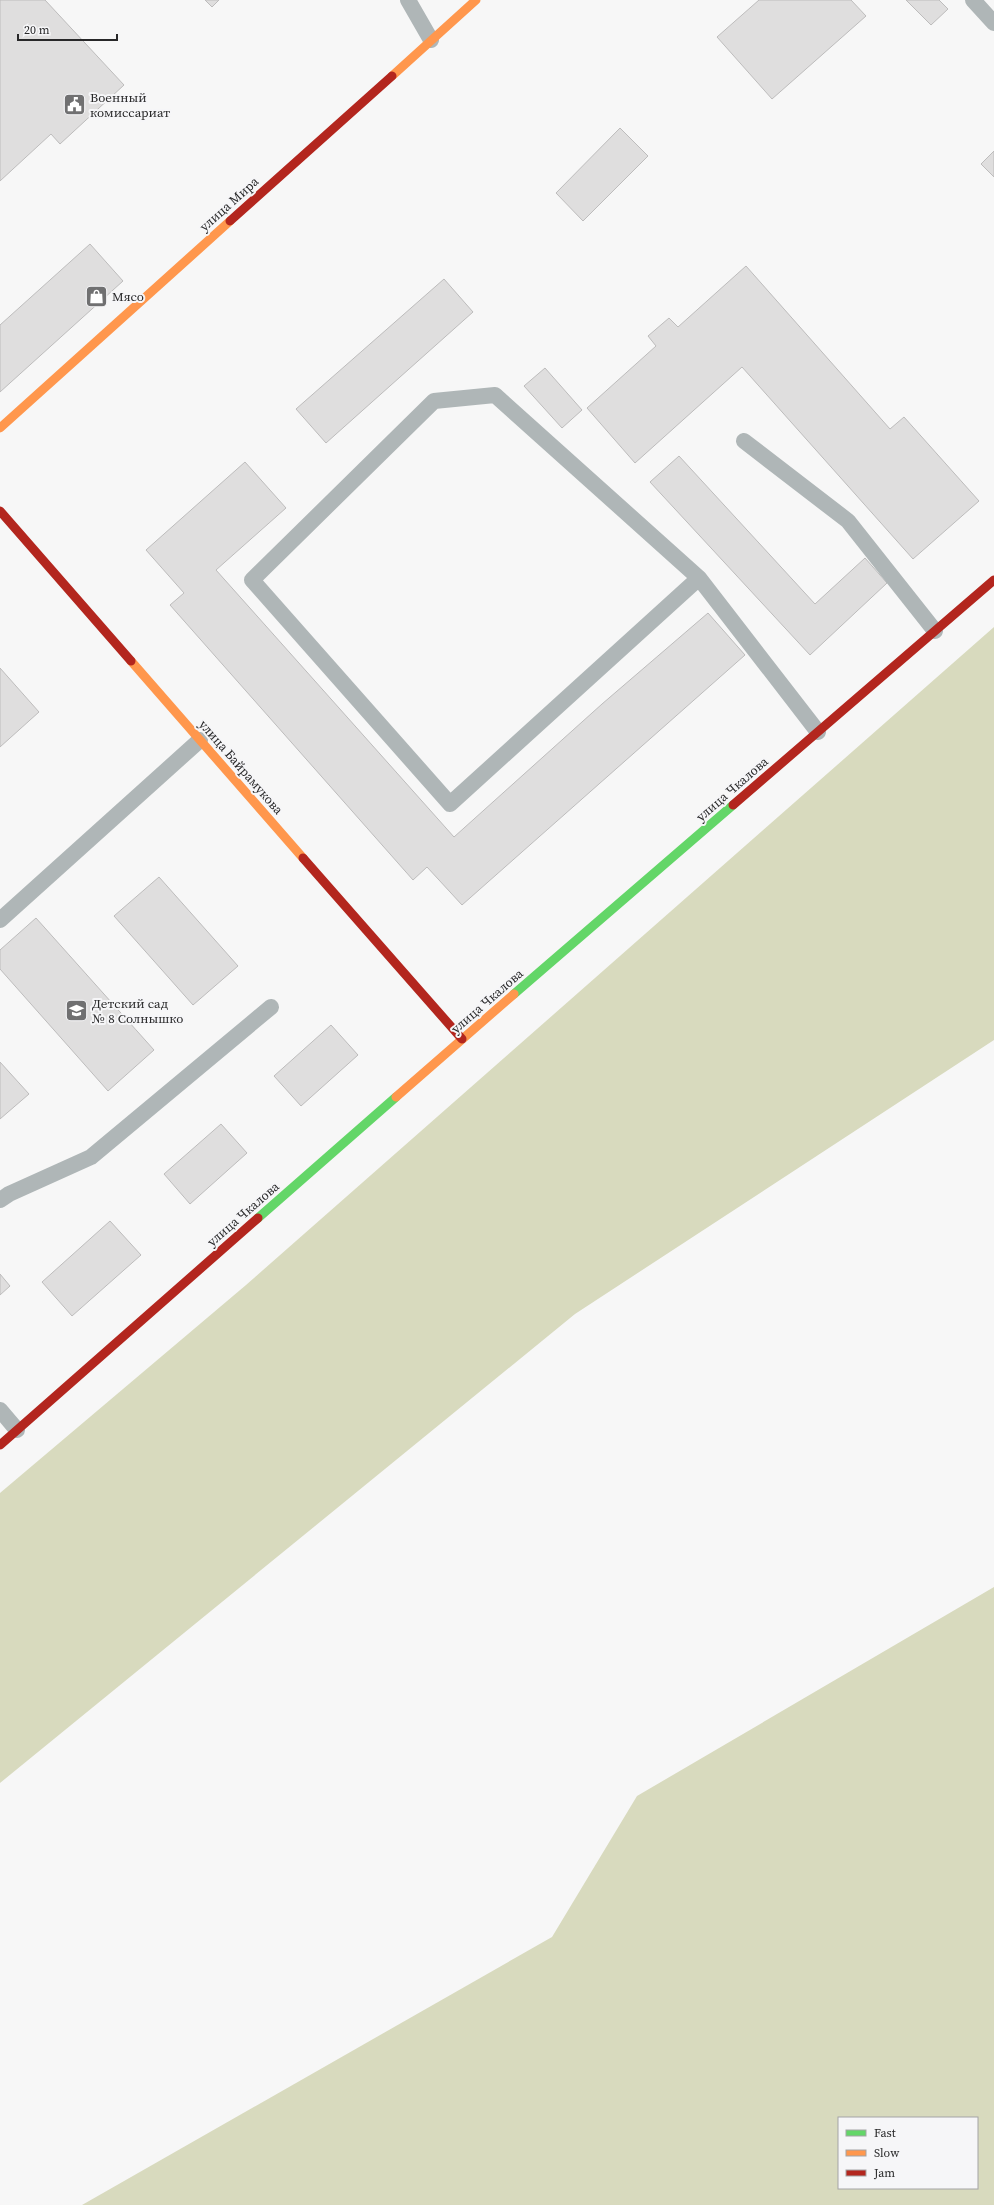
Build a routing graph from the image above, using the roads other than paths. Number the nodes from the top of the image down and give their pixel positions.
1 (408, 0) edge
2 (476, 0) edge
3 (973, 0) edge
4 (994, 23) edge
5 (431, 40) junction
6 (0, 428) edge
7 (744, 441) dead end
8 (0, 511) edge
9 (699, 578) junction
10 (994, 580) edge
11 (935, 631) junction
12 (818, 732) junction
13 (200, 740) junction
14 (0, 920) edge
15 (271, 1007) dead end
16 (462, 1039) junction
17 (0, 1200) edge
18 (0, 1410) edge
19 (17, 1430) junction
20 (0, 1445) edge

1 - 5 lane
2 - 5 street, улица Мира
3 - 4 lane
5 - 6 street, улица Мира
7 - 11 lane
8 - 13 street, улица Байрамукова
9 - 9 lane
9 - 12 lane
10 - 11 street, улица Чкалова
11 - 12 street, улица Чкалова
12 - 16 street, улица Чкалова
13 - 14 lane
13 - 16 street, улица Байрамукова
15 - 17 lane
16 - 19 street, улица Чкалова
18 - 19 lane
19 - 20 street, улица Чкалова

